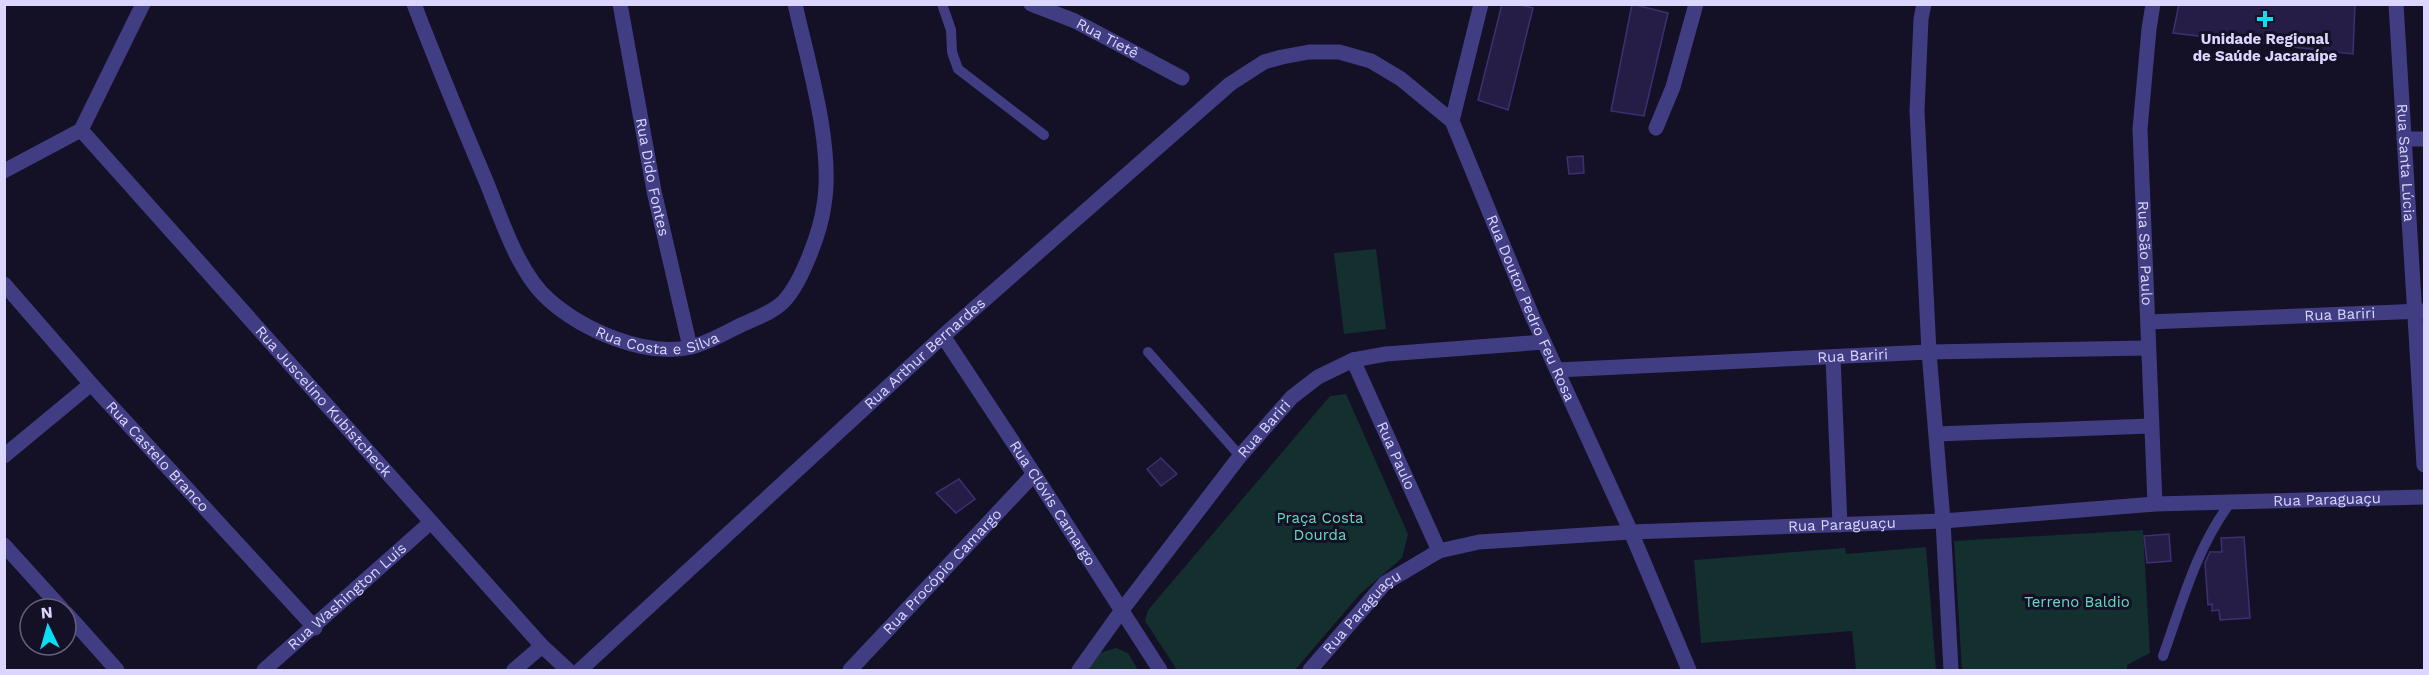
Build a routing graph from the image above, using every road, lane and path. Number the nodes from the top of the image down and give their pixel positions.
1 (143, 4) edge
2 (414, 4) edge
3 (620, 4) edge
4 (795, 4) edge
5 (942, 4) edge
6 (1031, 4) edge
7 (1482, 4) edge
8 (1696, 4) edge
9 (1924, 4) edge
10 (2153, 4) edge
11 (2396, 4) edge
12 (1282, 57) joint
13 (1182, 78) dead end
14 (1452, 121) junction
15 (1656, 128) dead end
16 (81, 130) junction
17 (1044, 135) dead end
18 (2424, 138) edge
19 (2404, 139) junction
20 (4, 171) edge
21 (4, 284) edge
22 (2420, 311) edge
23 (2148, 322) junction
24 (943, 336) junction
25 (1544, 342) junction
26 (690, 347) junction
27 (2148, 348) junction
28 (1148, 352) dead end
29 (1929, 352) junction
30 (1833, 357) junction
31 (1353, 360) junction
32 (1557, 370) junction
33 (91, 384) junction
34 (2150, 426) junction
35 (1937, 434) junction
36 (4, 456) edge
37 (1240, 456) junction
38 (2424, 465) edge
39 (1035, 474) junction
40 (2424, 497) edge
41 (2230, 503) junction
42 (2155, 504) junction
43 (1943, 521) junction
44 (431, 522) junction
45 (1839, 525) junction
46 (1631, 532) junction
47 (4, 545) edge
48 (1439, 551) junction
49 (51, 597) edge
50 (1122, 610) junction
51 (78, 626) edge
52 (315, 628) junction
53 (542, 646) junction
54 (2163, 656) dead end
55 (117, 670) edge
56 (264, 670) edge
57 (514, 670) edge
58 (568, 670) edge
59 (580, 670) edge
60 (850, 670) edge
61 (1078, 670) edge
62 (1160, 670) edge
63 (1310, 670) edge
64 (1689, 670) edge
65 (1951, 670) edge

1 - 16 street
2 - 26 street, Rua Costa e Silva
3 - 26 street, Rua Dido Fontes
4 - 26 street, Rua Costa e Silva
5 - 17 lane
6 - 13 street, Rua Tietê
7 - 14 street
8 - 15 street
9 - 29 street
10 - 23 street, Rua São Paulo
11 - 19 street, Rua Santa Lúcia
12 - 14 street, Rua Doutor Pedro Feu Rosa
12 - 24 street, Rua Arthur Bernardes
14 - 25 street, Rua Doutor Pedro Feu Rosa
16 - 20 street
16 - 44 street, Rua Juscelino Kubistcheck
18 - 19 street
19 - 22 street, Rua Santa Lúcia
21 - 33 street, Rua Castelo Branco
22 - 23 street, Rua Bariri
22 - 38 street, Rua Santa Lúcia
23 - 27 street, Rua São Paulo
24 - 39 street, Rua Clóvis Camargo
24 - 59 street, Rua Arthur Bernardes
25 - 31 street, Rua Bariri
25 - 32 street, Rua Doutor Pedro Feu Rosa
27 - 29 street, Rua Bariri
27 - 34 street, Rua São Paulo
28 - 37 lane
29 - 30 street, Rua Bariri
29 - 35 street
30 - 32 street, Rua Bariri
30 - 45 street
31 - 37 street, Rua Bariri
31 - 48 street, Rua Paulo
32 - 46 street, Rua Doutor Pedro Feu Rosa
33 - 36 street
33 - 52 street, Rua Castelo Branco
34 - 35 street
34 - 42 street, Rua São Paulo
35 - 43 street
37 - 50 street, Rua Bariri
39 - 50 street, Rua Clóvis Camargo
39 - 60 street, Rua Procópio Camargo
40 - 41 street, Rua Paraguaçu
41 - 42 street, Rua Paraguaçu
41 - 54 lane
42 - 43 street, Rua Paraguaçu
43 - 45 street, Rua Paraguaçu
43 - 65 street
44 - 52 street, Rua Washington Luís
44 - 53 street, Rua Juscelino Kubistcheck
45 - 46 street, Rua Paraguaçu
46 - 48 street, Rua Paraguaçu
46 - 64 street, Rua Doutor Pedro Feu Rosa
47 - 49 street
48 - 63 street, Rua Paraguaçu
50 - 61 street, Rua Bariri
50 - 62 street, Rua Clóvis Camargo
51 - 55 street
52 - 56 street, Rua Washington Luís
53 - 57 street
53 - 58 street, Rua Juscelino Kubistcheck

